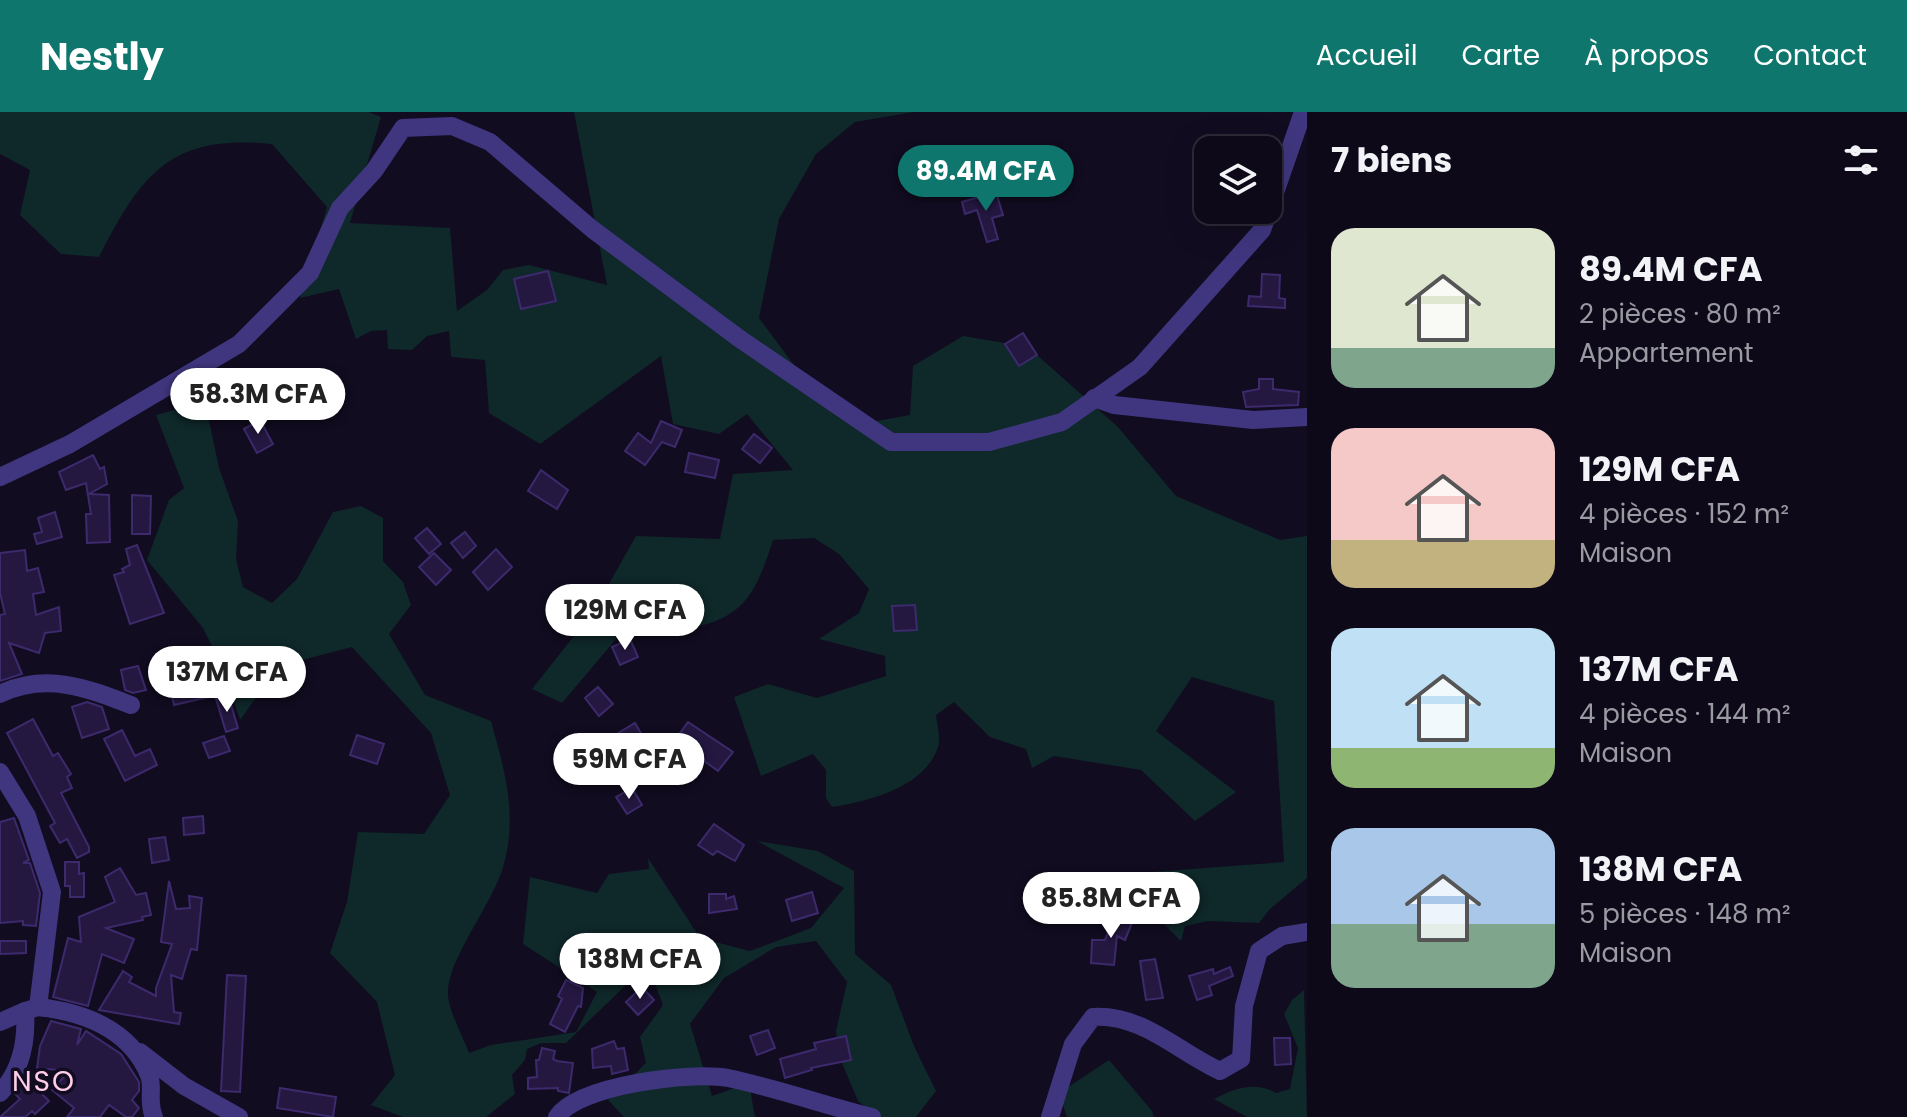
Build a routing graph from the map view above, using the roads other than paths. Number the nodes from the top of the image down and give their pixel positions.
1 (1303, 112) edge
2 (1094, 398) junction
3 (1307, 417) edge
4 (0, 477) edge
5 (0, 694) edge
6 (131, 705) dead end
7 (0, 772) edge
8 (1307, 932) edge
9 (32, 1009) junction
10 (0, 1022) edge
11 (125, 1041) junction
12 (0, 1093) edge
13 (154, 1117) edge
14 (239, 1117) edge
15 (557, 1117) edge
16 (872, 1117) edge
17 (1050, 1117) edge

1 - 2 street
2 - 3 street
2 - 4 street
5 - 6 street
7 - 9 street
8 - 17 street
9 - 10 street
9 - 11 street
9 - 12 street
11 - 13 street
11 - 14 street
15 - 16 street

